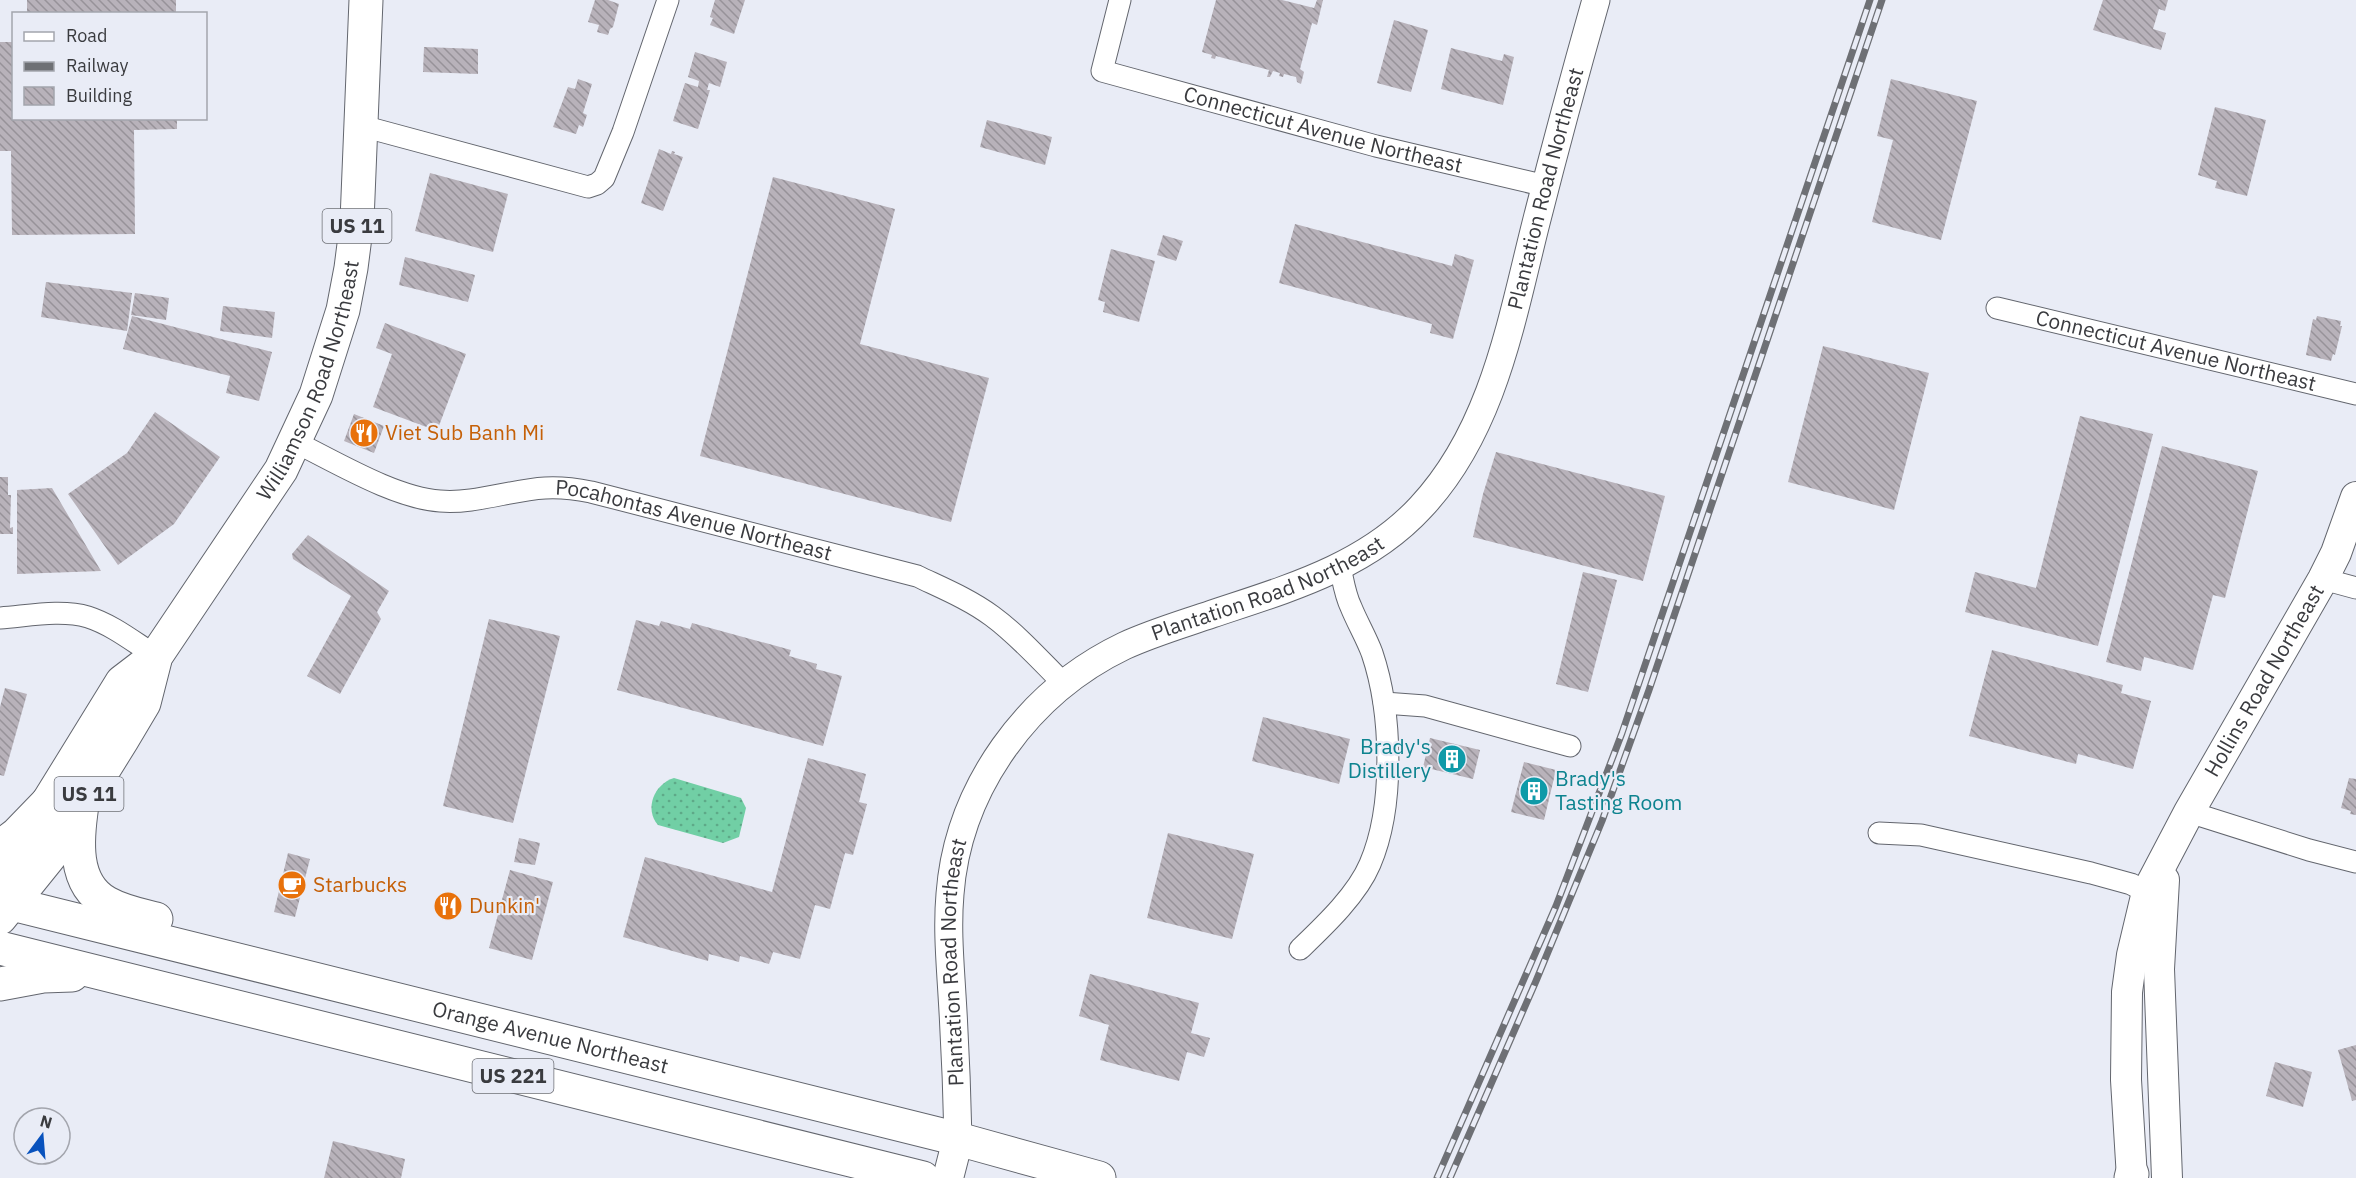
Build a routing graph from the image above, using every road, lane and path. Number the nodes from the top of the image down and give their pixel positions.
1 (366, 0) edge
2 (668, 0) edge
3 (1120, 0) edge
4 (1596, 0) edge
5 (362, 126) junction
6 (1546, 186) junction
7 (1997, 308) dead end
8 (2356, 394) edge
9 (295, 442) junction
10 (2356, 497) edge
11 (1340, 567) junction
12 (2323, 579) junction
13 (2356, 588) edge
14 (0, 618) edge
15 (156, 656) junction
16 (1064, 684) junction
17 (1384, 703) junction
18 (1570, 746) dead end
19 (48, 802) junction
20 (82, 805) junction
21 (2189, 812) junction
22 (1879, 833) dead end
23 (0, 847) edge
24 (2164, 862) junction
25 (2356, 862) edge
26 (0, 873) edge
27 (2147, 892) junction
28 (4, 908) edge
29 (0, 948) edge
30 (1300, 949) dead end
31 (284, 973) junction
32 (104, 974) junction
33 (0, 984) edge
34 (958, 1139) junction
35 (2132, 1176) edge
36 (923, 1178) edge
37 (948, 1178) edge
38 (968, 1178) edge
39 (1099, 1178) edge
40 (2167, 1178) edge

1 - 5 main road, Williamson Road Northeast / US 11
2 - 5 street
3 - 6 street, Connecticut Avenue Northeast
4 - 6 street, Plantation Road Northeast
5 - 9 main road, Williamson Road Northeast / US 11
6 - 11 street, Plantation Road Northeast
7 - 8 street, Connecticut Avenue Northeast
9 - 15 main road, Williamson Road Northeast / US 11
9 - 16 street, Pocahontas Avenue Northeast
10 - 12 main road, Hollins Road Northeast
11 - 16 street, Plantation Road Northeast
11 - 17 street
12 - 13 street
12 - 21 main road, Hollins Road Northeast
14 - 15 street
15 - 19 main road, Williamson Road Northeast / US 11
15 - 20 main road, Williamson Road Northeast / US 11
16 - 34 street, Plantation Road Northeast
17 - 18 street
17 - 30 street
19 - 23 main road
19 - 26 main road, Williamson Road Northeast / US 11
20 - 28 main road, Williamson Road Northeast / US 11
20 - 31 main road
21 - 24 main road, Hollins Road Northeast
21 - 25 street
22 - 27 street
24 - 27 main road, Hollins Road Northeast
24 - 40 main road, Hollins Road Northeast
27 - 35 main road, Hollins Road Northeast
28 - 31 main road, Orange Avenue Northeast / US 221
29 - 32 main road, US 221
31 - 34 main road, Orange Avenue Northeast / US 221
32 - 33 main road
32 - 36 main road, US 221
34 - 37 main road
34 - 38 main road
34 - 39 main road, Orange Avenue Northeast / US 221

